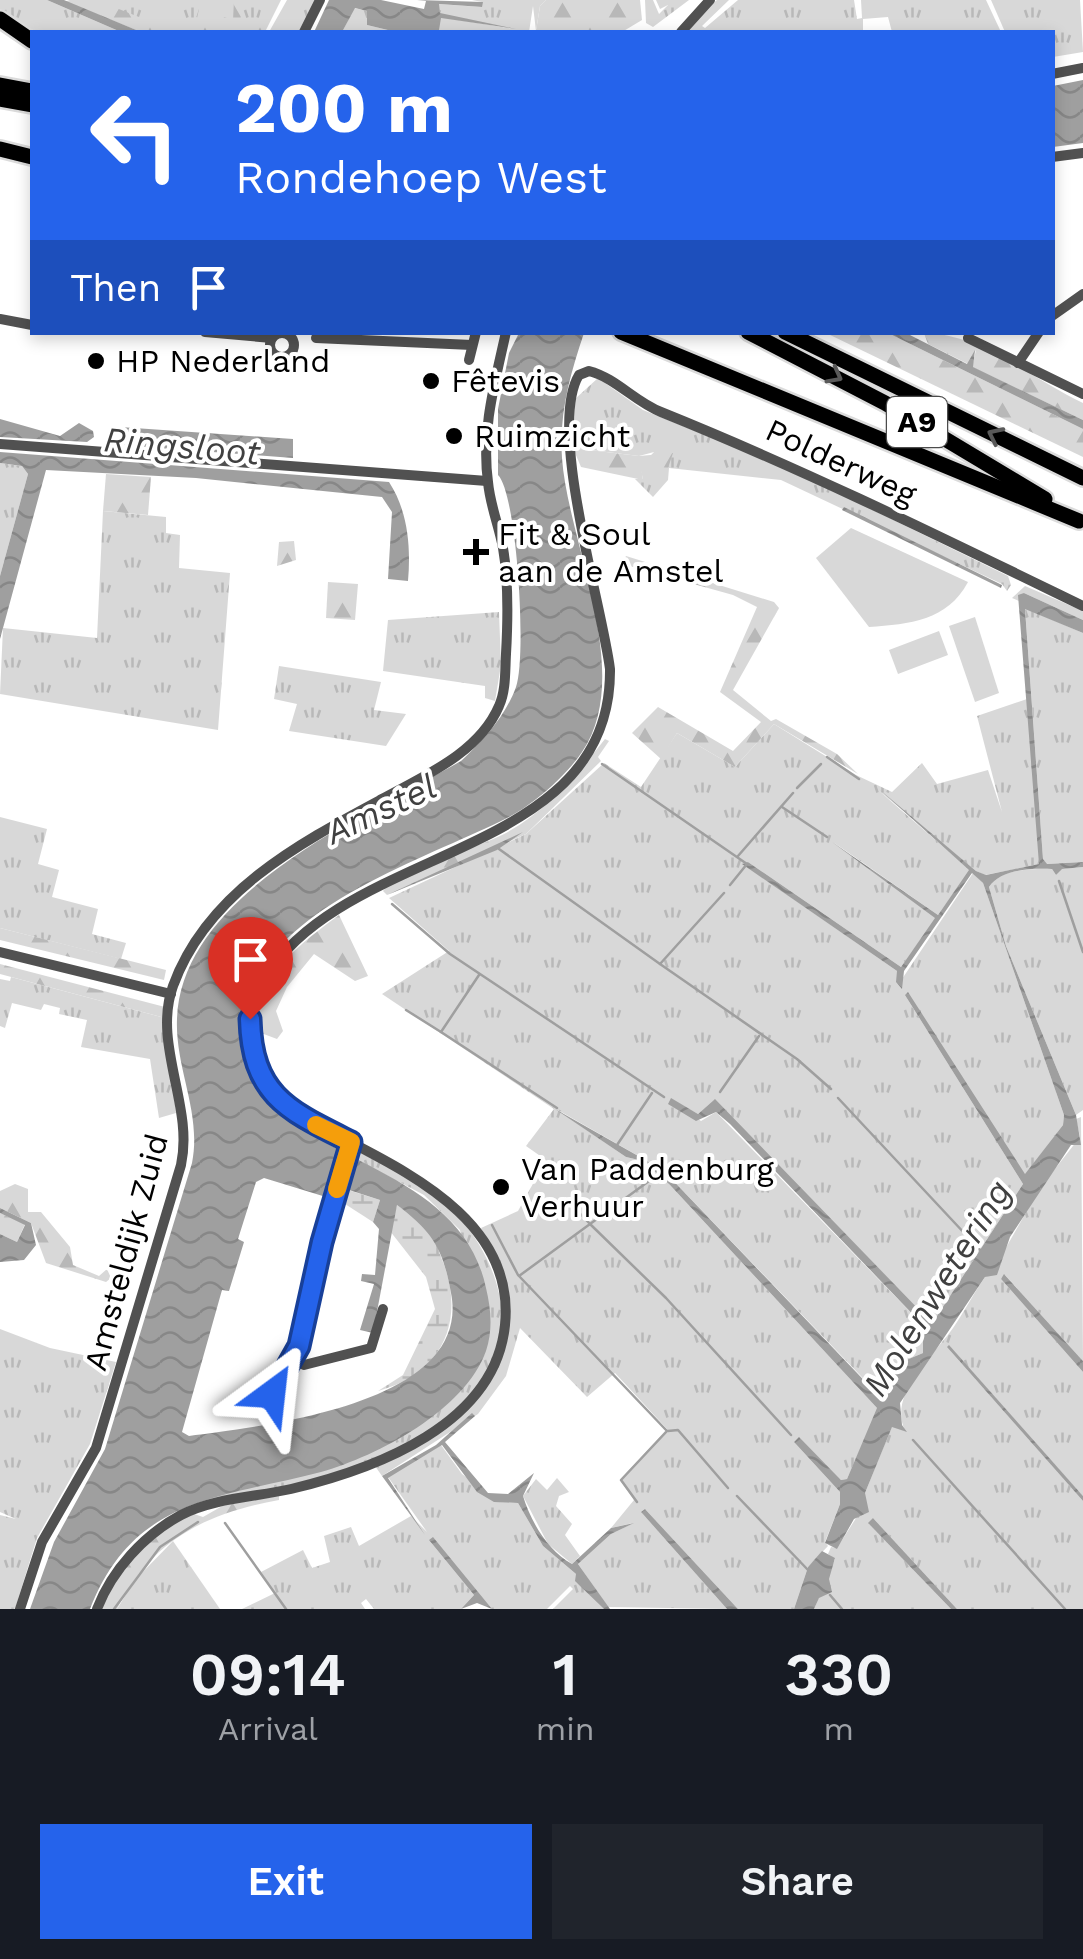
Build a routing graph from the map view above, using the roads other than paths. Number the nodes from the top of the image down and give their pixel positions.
1 (320, 0) edge
2 (710, 0) edge
3 (0, 19) edge
4 (305, 30) edge
5 (683, 30) edge
6 (30, 40) edge
7 (1083, 68) edge
8 (1055, 73) edge
9 (0, 85) edge
10 (30, 90) edge
11 (0, 100) edge
12 (30, 106) edge
13 (0, 150) edge
14 (1083, 154) edge
15 (30, 156) edge
16 (1055, 157) edge
17 (1083, 294) edge
18 (1055, 314) edge
19 (0, 318) edge
20 (30, 325) edge
21 (239, 335) edge
22 (475, 335) edge
23 (505, 335) edge
24 (628, 335) edge
25 (754, 335) edge
26 (792, 335) edge
27 (1037, 335) edge
28 (272, 338) dead end
29 (316, 338) dead end
30 (968, 338) dead end
31 (472, 345) junction
32 (469, 360) dead end
33 (1018, 363) junction
34 (1083, 394) edge
35 (0, 444) edge
36 (1083, 478) edge
37 (488, 481) junction
38 (1081, 522) edge
39 (1083, 606) edge
40 (0, 952) edge
41 (171, 994) junction
42 (349, 1147) junction
43 (383, 1308) dead end
44 (292, 1358) junction
45 (272, 1394) dead end
46 (20, 1609) edge
47 (96, 1609) edge

1 - 4 street
2 - 5 street
3 - 6 highway
7 - 8 street
9 - 10 highway
11 - 12 highway
13 - 15 highway
14 - 16 street
17 - 18 street
19 - 20 street
21 - 28 street
22 - 31 street
23 - 37 street, Amsteldijk Zuid
24 - 38 highway, A9
25 -> 38 highway, A9
36 -> 26 highway, A9
27 - 33 street
29 - 31 street
30 - 33 street
31 - 32 street
33 - 34 street
35 - 37 street
37 - 41 street, Amsteldijk Zuid
39 - 42 street, Polderweg
40 - 41 street
41 - 46 street, Amsteldijk Zuid
42 - 44 street
42 - 47 street
43 - 44 street
44 - 45 street

